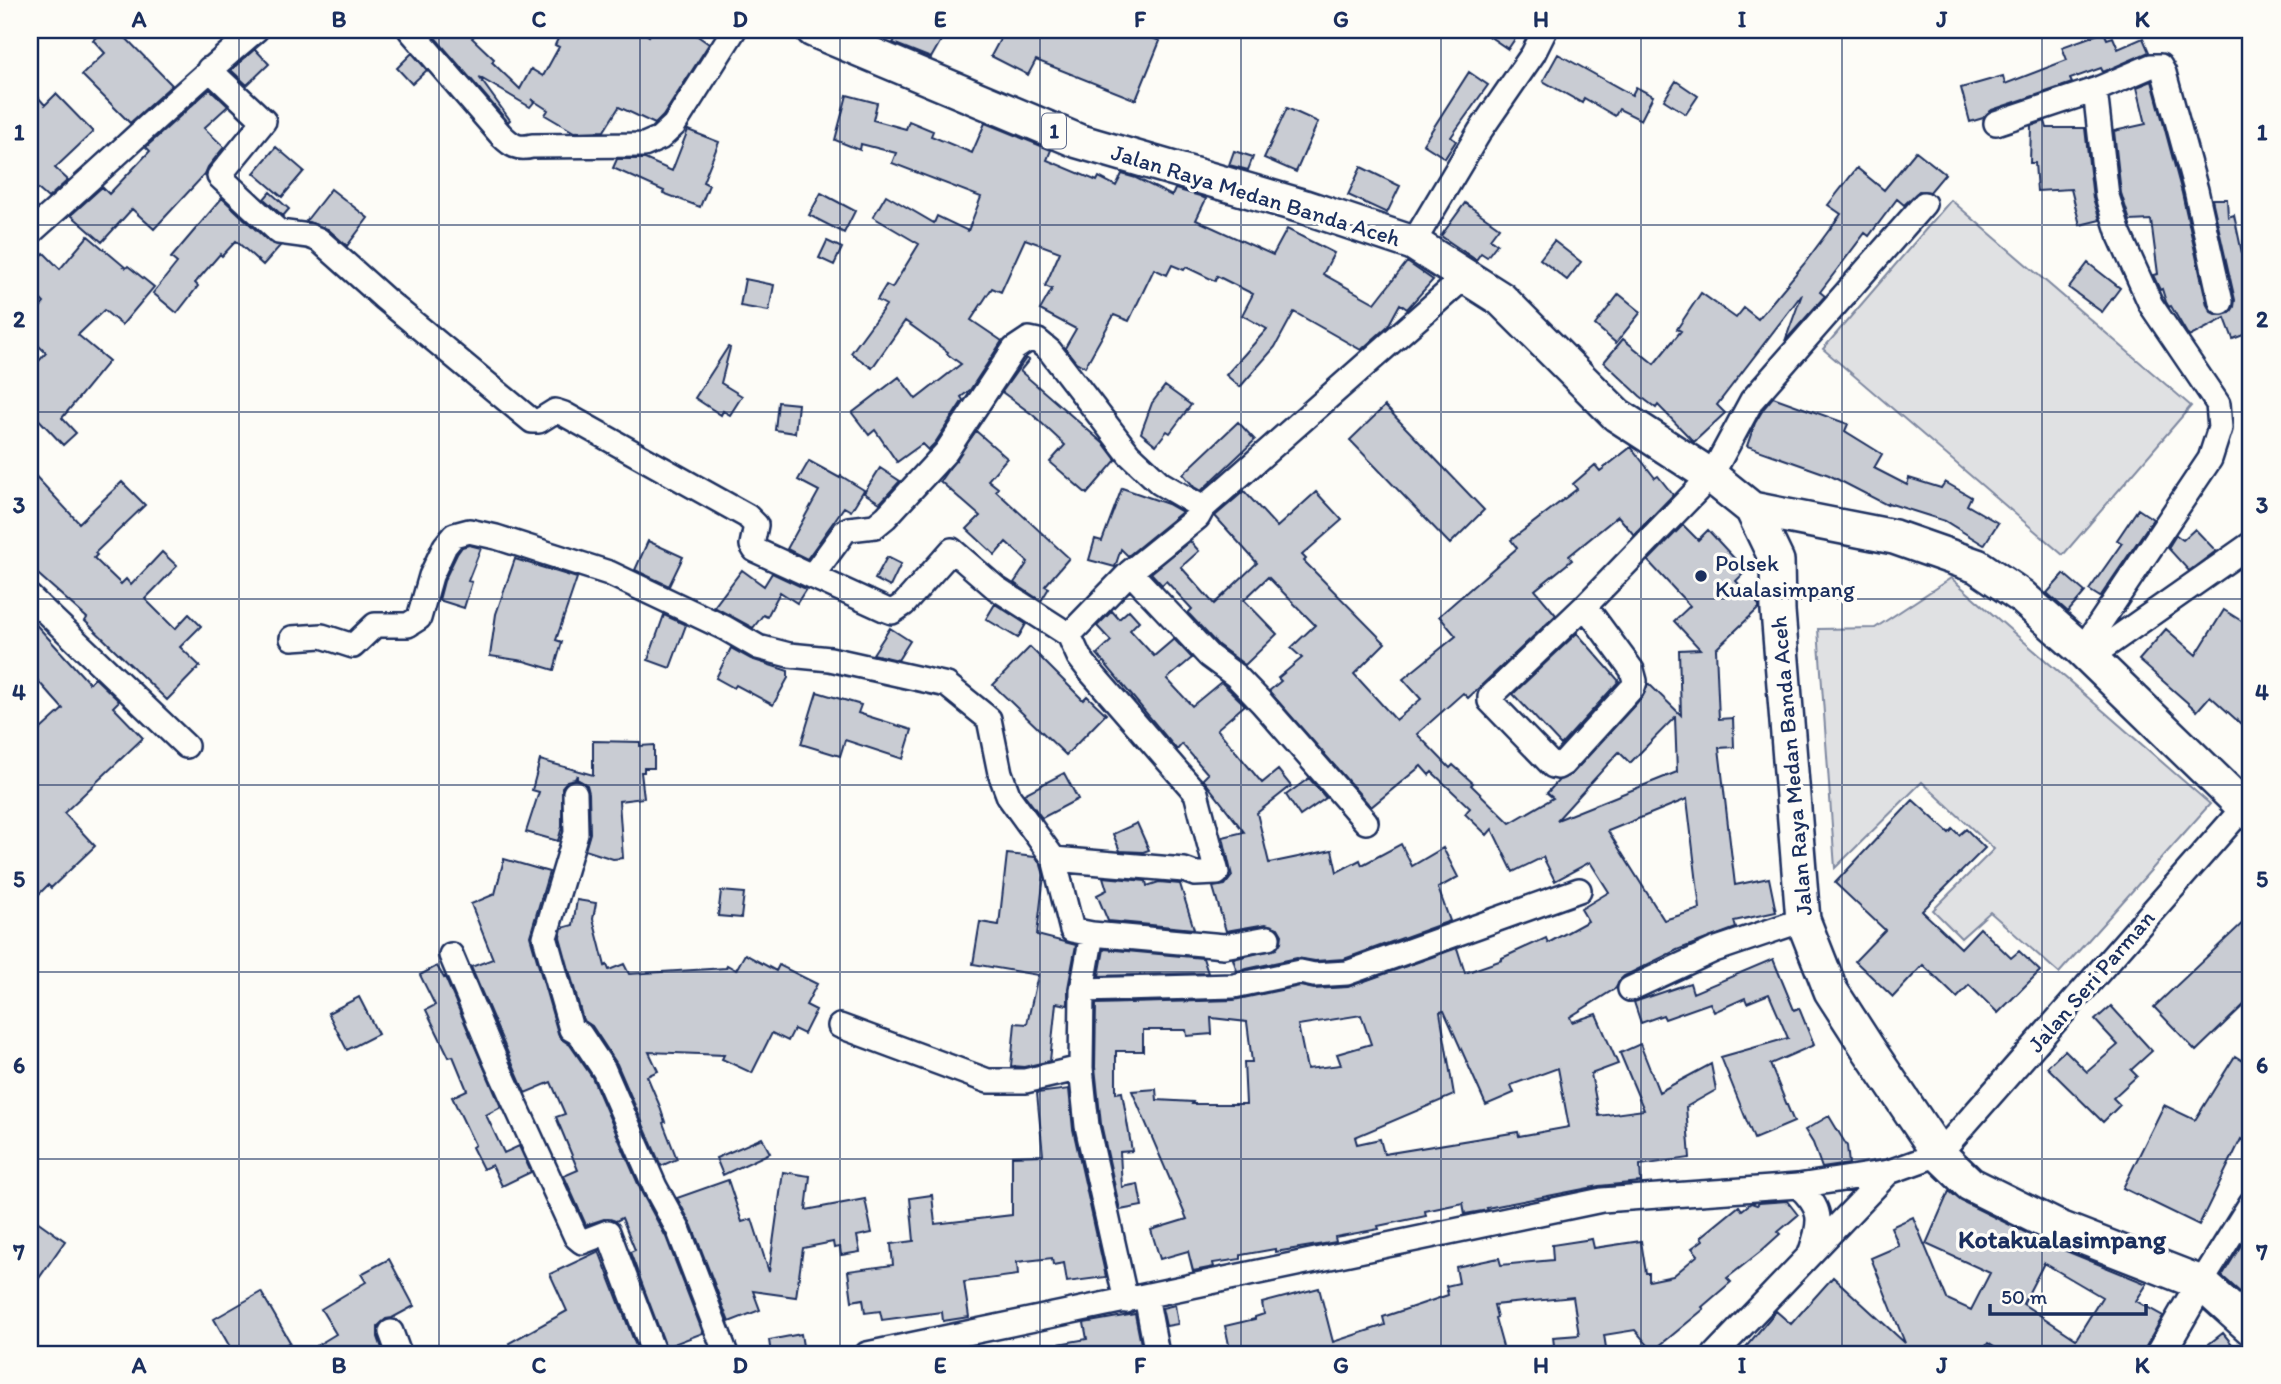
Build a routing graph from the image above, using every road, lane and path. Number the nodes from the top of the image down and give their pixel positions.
1 (256, 30) edge
2 (410, 30) edge
3 (734, 30) edge
4 (813, 30) edge
5 (1545, 30) edge
6 (209, 69) junction
7 (2095, 90) junction
8 (1996, 123) dead end
9 (1924, 204) dead end
10 (30, 233) edge
11 (1413, 243) junction
12 (1466, 276) junction
13 (2221, 302) dead end
14 (1712, 475) junction
15 (1203, 508) junction
16 (1752, 509) junction
17 (1816, 521) junction
18 (2251, 544) edge
19 (1777, 561) junction
20 (1130, 572) junction
21 (812, 576) junction
22 (30, 597) edge
23 (1585, 606) junction
24 (1069, 635) junction
25 (292, 638) dead end
26 (2086, 653) junction
27 (186, 746) dead end
28 (576, 793) dead end
29 (2248, 810) edge
30 (1366, 822) dead end
31 (1054, 859) junction
32 (1579, 890) dead end
33 (1803, 920) junction
34 (1092, 934) junction
35 (1268, 938) dead end
36 (451, 955) dead end
37 (1630, 989) dead end
38 (1082, 990) junction
39 (840, 1026) dead end
40 (1081, 1068) junction
41 (1938, 1154) junction
42 (1889, 1172) junction
43 (1798, 1186) junction
44 (2251, 1203) edge
45 (1809, 1255) junction
46 (2201, 1283) junction
47 (1136, 1298) junction
48 (2251, 1328) edge
49 (391, 1332) dead end
50 (399, 1354) edge
51 (654, 1354) edge
52 (726, 1354) edge
53 (867, 1354) edge
54 (1157, 1354) edge
55 (1715, 1354) edge
56 (2160, 1354) edge

1 - 6 street
2 - 3 street
4 - 11 highway, Jalan Raya Medan Banda Aceh / 1
5 - 11 street
6 - 10 street
6 - 21 street
7 - 8 street
7 - 13 street
7 - 26 street
9 - 14 street
11 - 12 highway, Jalan Raya Medan Banda Aceh / 1
12 - 14 highway, Jalan Raya Medan Banda Aceh / 1
12 - 15 street
14 - 16 highway, Jalan Raya Medan Banda Aceh / 1
14 - 23 street
15 - 20 street
15 - 21 street
16 - 17 highway
16 - 19 highway, Jalan Raya Medan Banda Aceh / 1
17 - 19 highway
17 - 26 highway
18 - 26 street
19 - 33 highway, Jalan Raya Medan Banda Aceh / 1
20 - 24 street
20 - 30 street
21 - 24 street
22 - 27 street
23 - 23 street
24 - 31 street
25 - 31 street
26 - 29 highway
28 - 52 street
29 - 41 street, Jalan Seri Parman
31 - 34 street
32 - 38 street
33 - 37 street
33 - 41 highway, Jalan Raya Medan Banda Aceh / 1
34 - 35 street
34 - 38 street
36 - 51 street
38 - 40 street
39 - 40 street
40 - 47 street
41 - 42 street
41 - 46 highway, Jalan Raya Medan Banda Aceh / 1
42 - 43 street
42 - 45 street
43 - 45 street
43 - 47 street
44 - 46 street
45 - 55 street
46 - 48 highway, Jalan Raya Medan Banda Aceh / 1
46 - 56 main road
47 - 53 street
47 - 54 street
49 - 50 street

